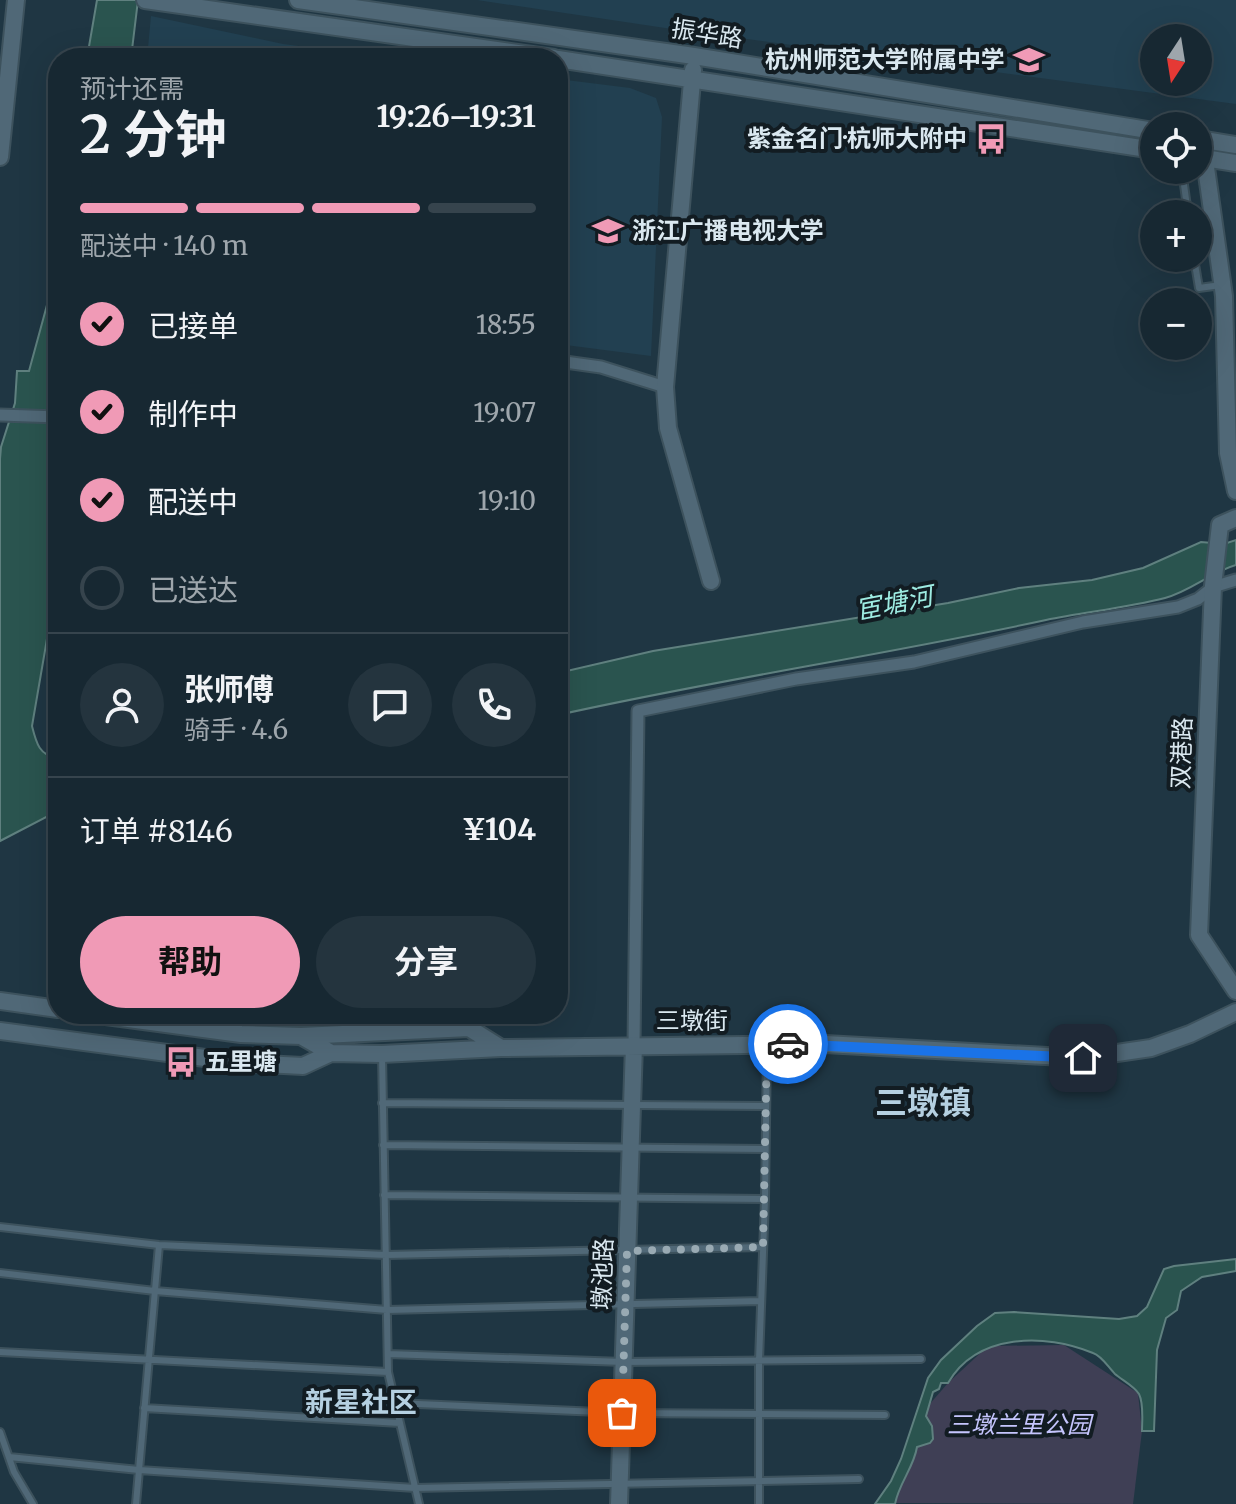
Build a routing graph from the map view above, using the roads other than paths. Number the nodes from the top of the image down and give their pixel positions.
1 (16, 0) edge
2 (145, 0) edge
3 (298, 0) edge
4 (151, 1) edge
5 (485, 48) edge
6 (694, 56) junction
7 (568, 60) edge
8 (693, 78) junction
9 (1140, 129) edge
10 (1212, 141) edge
11 (1236, 145) edge
12 (1140, 148) edge
13 (0, 157) edge
14 (1212, 160) edge
15 (1236, 163) edge
16 (1206, 184) edge
17 (1196, 272) edge
18 (1223, 285) junction
19 (568, 362) edge
20 (665, 387) junction
21 (0, 415) edge
22 (48, 417) edge
23 (1236, 491) edge
24 (1236, 518) edge
25 (1236, 580) edge
26 (711, 581) dead end
27 (1213, 586) junction
28 (1236, 991) edge
29 (0, 1001) edge
30 (48, 1008) edge
31 (1236, 1012) edge
32 (166, 1024) edge
33 (0, 1031) edge
34 (301, 1036) junction
35 (767, 1044) junction
36 (634, 1045) junction
37 (501, 1048) junction
38 (331, 1053) junction
39 (382, 1054) junction
40 (382, 1103) junction
41 (632, 1104) junction
42 (765, 1106) junction
43 (383, 1145) junction
44 (631, 1149) junction
45 (765, 1149) junction
46 (384, 1195) junction
47 (629, 1197) junction
48 (765, 1199) junction
49 (0, 1227) edge
50 (159, 1245) junction
51 (763, 1247) junction
52 (627, 1251) junction
53 (386, 1255) junction
54 (0, 1273) edge
55 (155, 1291) junction
56 (761, 1301) junction
57 (626, 1303) junction
58 (387, 1310) junction
59 (0, 1352) edge
60 (388, 1354) junction
61 (148, 1358) junction
62 (921, 1359) dead end
63 (759, 1361) junction
64 (624, 1362) junction
65 (388, 1372) junction
66 (395, 1403) junction
67 (144, 1408) junction
68 (622, 1413) junction
69 (759, 1414) junction
70 (885, 1415) dead end
71 (400, 1423) junction
72 (0, 1432) edge
73 (9, 1457) junction
74 (139, 1470) junction
75 (859, 1479) dead end
76 (759, 1480) junction
77 (620, 1482) junction
78 (415, 1488) junction
79 (33, 1504) edge
80 (136, 1504) edge
81 (419, 1504) edge
82 (619, 1504) edge
83 (759, 1504) edge

1 - 13 street
2 - 4 street, 振华路
3 - 6 street, 振华路
4 - 5 street, 振华路
6 - 8 street
6 - 9 street, 振华路
7 - 8 street, 振华路
8 - 12 street, 振华路
8 - 20 street
10 - 11 street
14 - 15 street
16 - 18 street
17 - 18 lane
18 - 23 street
19 - 20 street
20 - 26 street
21 - 22 street
24 - 27 street, 双港路
25 - 27 street
27 - 28 street, 双港路
27 - 36 street
29 - 30 street
31 - 35 street, 三墩街
32 - 34 street, 三墩街
33 - 38 street, 三墩街
34 - 37 street
34 - 38 street, 三墩街
35 - 36 street, 三墩街
35 - 42 lane
36 - 37 street, 三墩街
36 - 41 street, 墩池路
37 - 39 street, 三墩街
38 - 39 street, 三墩街
39 - 40 lane
40 - 41 lane
40 - 43 lane
41 - 42 lane
41 - 44 street, 墩池路
42 - 45 lane
43 - 44 lane
43 - 46 lane
44 - 45 lane
44 - 47 street, 墩池路
45 - 48 lane
46 - 47 lane
46 - 53 lane
47 - 48 lane
47 - 52 street, 墩池路
48 - 51 lane
49 - 50 lane
50 - 53 lane
50 - 55 lane
51 - 52 lane
51 - 56 lane
52 - 53 lane
52 - 57 street, 墩池路
53 - 58 lane
54 - 55 lane
55 - 58 lane
55 - 61 lane
56 - 57 lane
56 - 63 lane
57 - 58 lane
57 - 64 street, 墩池路
58 - 60 lane
59 - 61 lane
60 - 64 lane
60 - 65 lane
61 - 65 lane
61 - 67 lane
62 - 63 lane
63 - 64 lane
63 - 69 lane
64 - 68 street, 墩池路
65 - 66 lane
66 - 68 lane
66 - 71 lane
67 - 71 lane
67 - 74 lane
68 - 69 lane
68 - 77 street, 墩池路
69 - 70 lane
69 - 76 lane
71 - 78 lane
72 - 73 lane
73 - 74 lane
73 - 79 lane
74 - 78 lane
74 - 80 lane
75 - 76 lane
76 - 77 lane
76 - 83 lane
77 - 78 lane
77 - 82 street, 墩池路
78 - 81 lane

